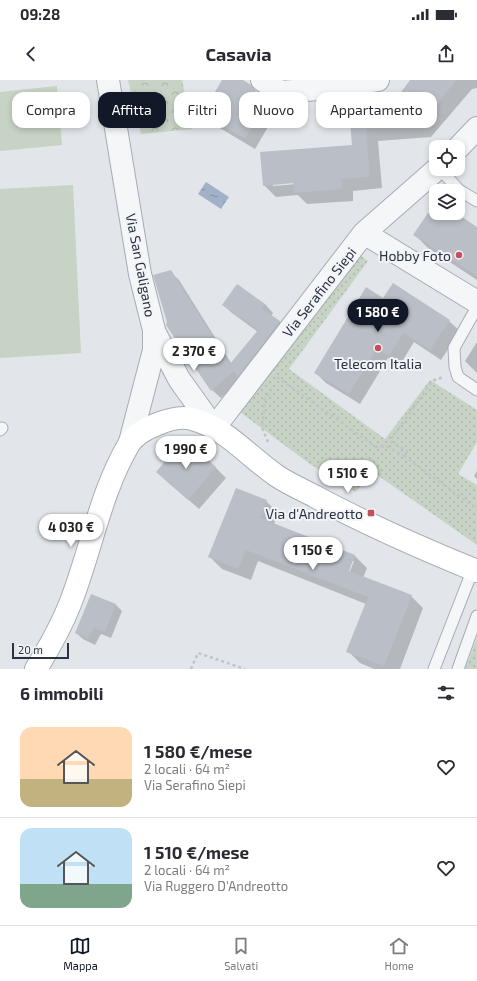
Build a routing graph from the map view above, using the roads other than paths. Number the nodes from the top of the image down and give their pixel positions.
1 (108, 80) edge
2 (262, 80) edge
3 (378, 80) edge
4 (477, 128) edge
5 (465, 141) edge
6 (430, 176) edge
7 (445, 176) edge
8 (477, 202) edge
9 (364, 233) junction
10 (477, 302) edge
11 (477, 307) edge
12 (154, 330) junction
13 (477, 390) edge
14 (214, 428) junction
15 (130, 442) junction
16 (475, 570) edge
17 (477, 616) edge
18 (36, 669) edge
19 (434, 669) edge
20 (458, 669) edge

1 - 12 street, Via San Galigano
2 - 3 street
4 - 5 street
6 - 9 street, Via Serafino Siepi
7 - 8 lane
9 - 10 street
9 - 14 street, Via Serafino Siepi
11 - 13 lane
12 - 14 street
12 - 15 street, Via San Galigano
14 - 15 main road
14 - 16 main road
15 - 18 main road, Via San Galigano
16 - 19 lane
17 - 20 lane

